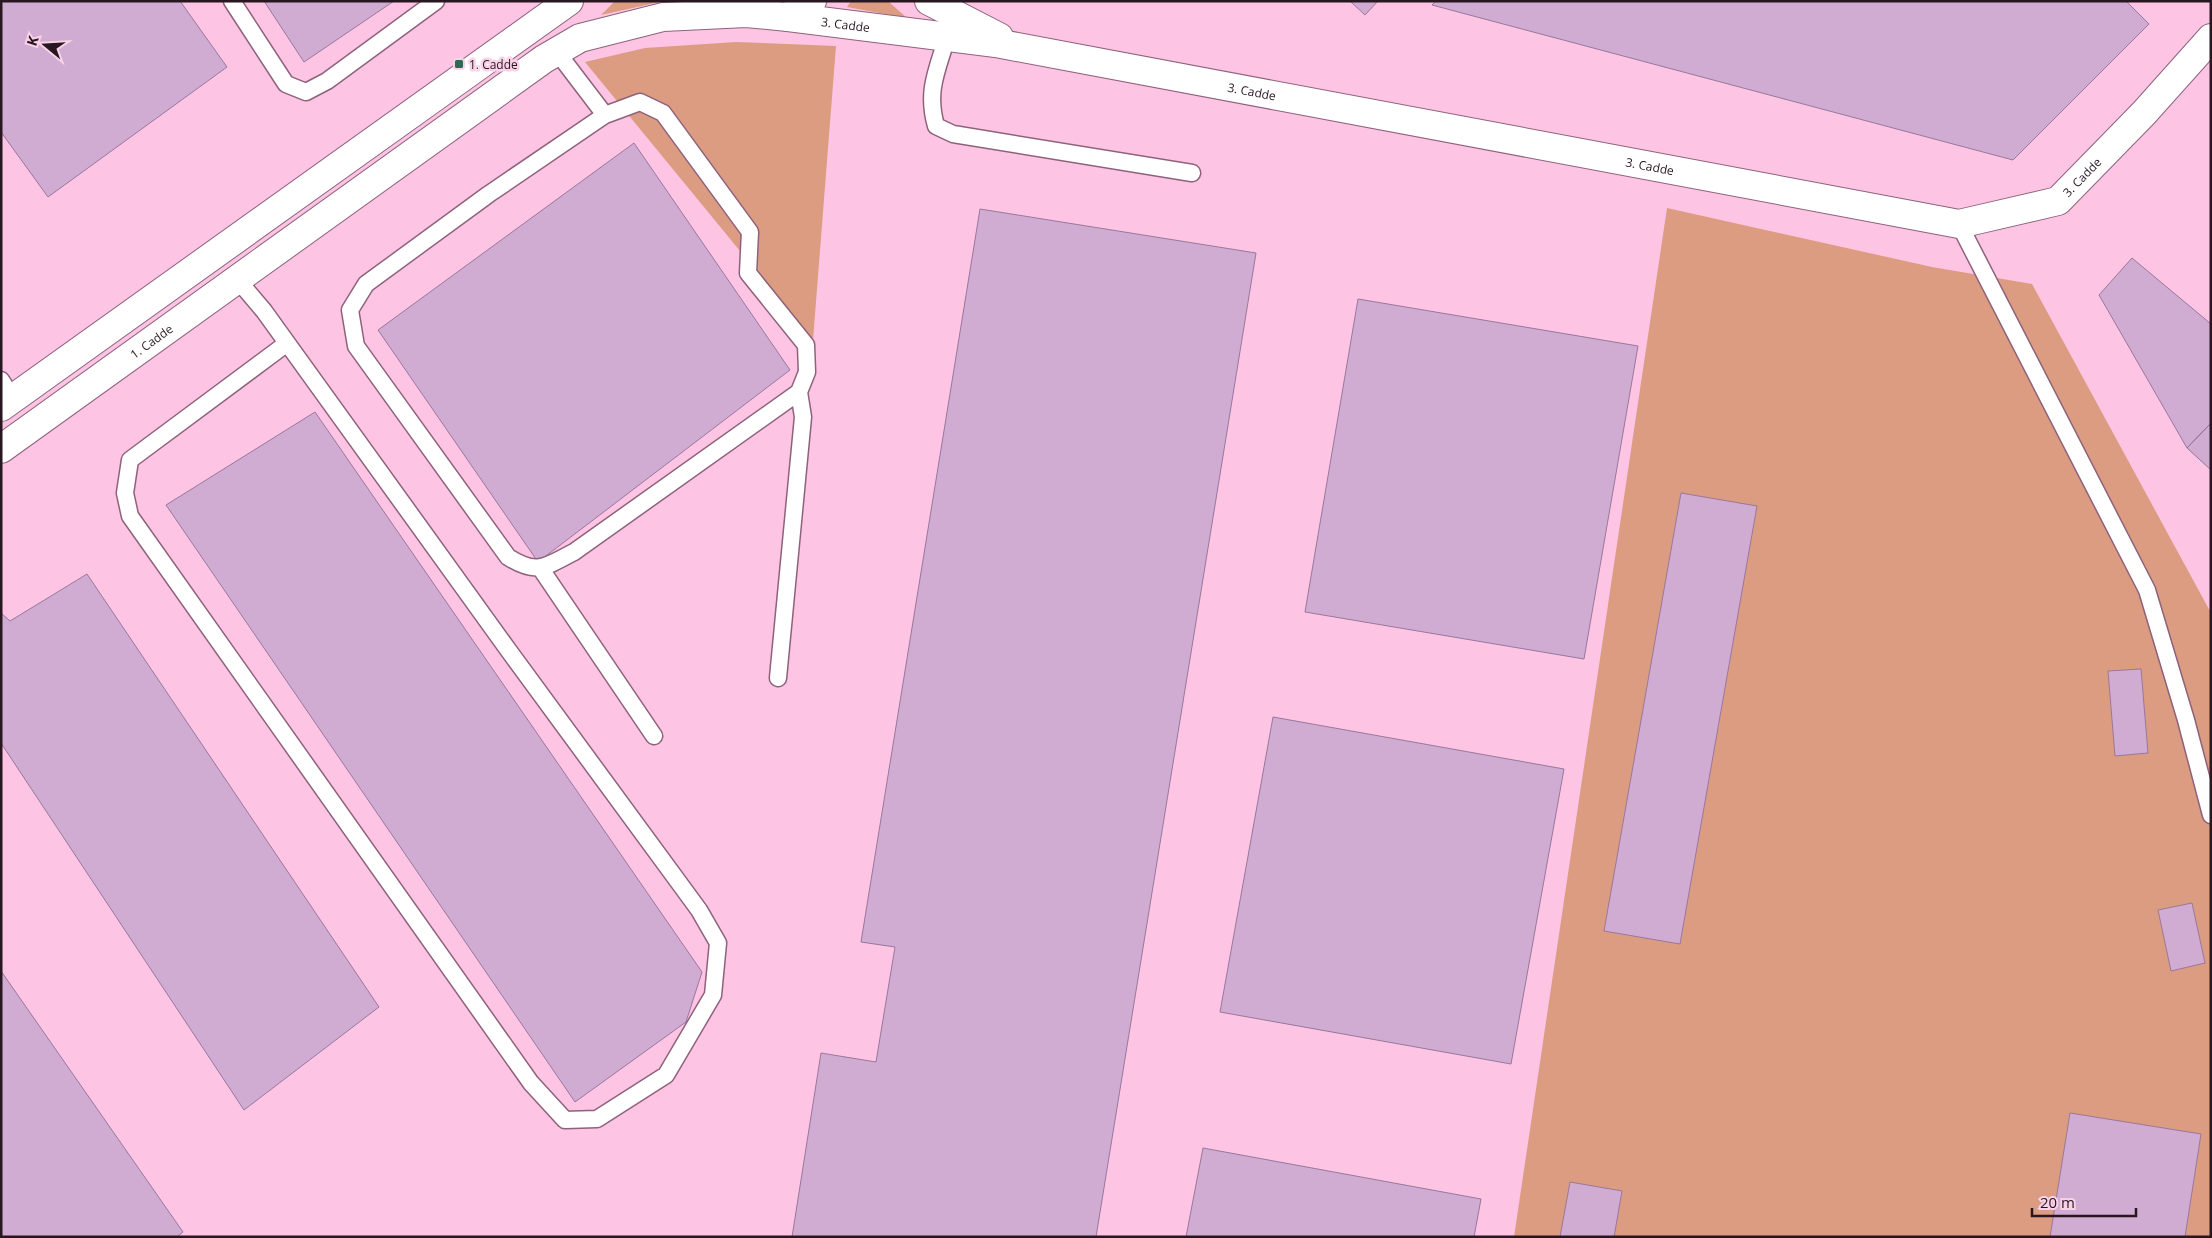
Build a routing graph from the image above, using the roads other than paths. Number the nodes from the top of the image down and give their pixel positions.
1 (232, 1) edge
2 (436, 1) edge
3 (812, 1) edge
4 (929, 1) edge
5 (555, 5) edge
6 (737, 7) edge
7 (788, 17) junction
8 (947, 37) junction
9 (2211, 38) edge
10 (1021, 47) junction
11 (556, 52) junction
12 (605, 115) junction
13 (1192, 173) dead end
14 (1959, 224) junction
15 (237, 279) junction
16 (286, 344) junction
17 (799, 392) junction
18 (5, 395) edge
19 (1, 449) edge
20 (541, 569) junction
21 (778, 678) dead end
22 (654, 736) dead end
23 (2211, 815) edge

1 - 2 lane
3 - 7 street
4 - 10 street, 3. Cadde
5 - 18 street
6 - 7 street, 3. Cadde
6 - 11 street, 1. Cadde
7 - 8 street, 3. Cadde
8 - 10 street, 3. Cadde
8 - 13 lane
9 - 14 street, 3. Cadde
10 - 14 street, 3. Cadde
11 - 12 lane
11 - 15 street, 1. Cadde
12 - 17 lane
12 - 20 lane
14 - 23 lane
15 - 16 lane
15 - 19 street, 1. Cadde
16 - 16 lane
17 - 20 lane
17 - 21 lane
20 - 22 lane

